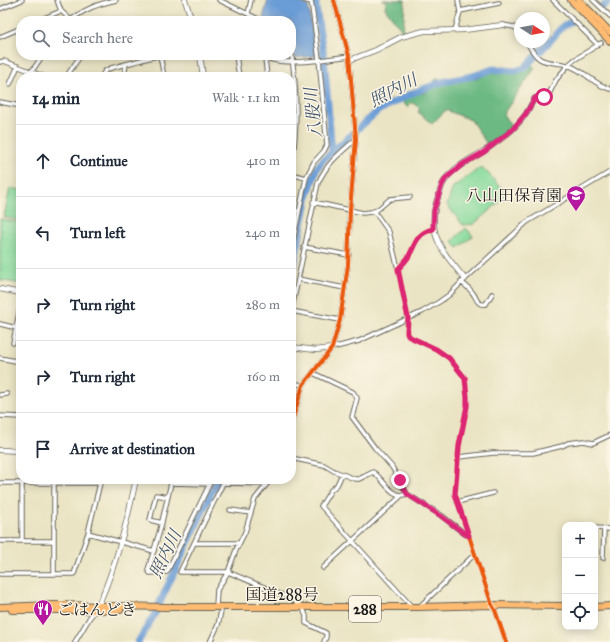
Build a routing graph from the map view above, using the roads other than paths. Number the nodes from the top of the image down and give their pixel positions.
1 (22, 0) edge
2 (57, 0) edge
3 (116, 0) edge
4 (185, 0) edge
5 (219, 0) edge
6 (251, 0) edge
7 (304, 0) edge
8 (334, 0) edge
9 (458, 0) edge
10 (553, 0) edge
11 (571, 0) edge
12 (579, 0) edge
13 (593, 0) edge
14 (15, 1) edge
15 (311, 1) edge
16 (498, 3) dead end
17 (0, 9) edge
18 (62, 11) junction
19 (460, 11) junction
20 (248, 14) junction
21 (50, 16) edge
22 (66, 16) edge
23 (77, 16) edge
24 (190, 16) edge
25 (252, 16) edge
26 (610, 16) edge
27 (503, 25) joint
28 (514, 27) edge
29 (16, 30) edge
30 (455, 30) junction
31 (610, 32) edge
32 (0, 37) edge
33 (610, 41) edge
34 (530, 48) edge
35 (350, 58) junction
36 (319, 59) junction
37 (40, 60) edge
38 (78, 60) edge
39 (141, 60) edge
40 (161, 60) edge
41 (201, 60) edge
42 (237, 60) edge
43 (264, 60) edge
44 (273, 60) edge
45 (293, 61) junction
46 (0, 62) edge
47 (126, 64) junction
48 (568, 65) junction
49 (18, 66) junction
50 (32, 71) joint
51 (70, 72) edge
52 (104, 72) edge
53 (125, 72) edge
54 (163, 72) edge
55 (202, 72) edge
56 (238, 72) edge
57 (266, 72) edge
58 (293, 72) edge
59 (10, 84) dead end
60 (610, 89) edge
61 (0, 102) edge
62 (16, 104) edge
63 (356, 139) junction
64 (484, 152) joint
65 (610, 172) edge
66 (296, 175) edge
67 (306, 178) junction
68 (410, 197) dead end
69 (314, 202) junction
70 (350, 210) junction
71 (298, 211) joint
72 (374, 211) junction
73 (296, 222) edge
74 (433, 229) junction
75 (304, 247) junction
76 (349, 255) junction
77 (398, 269) junction
78 (298, 279) junction
79 (463, 281) junction
80 (296, 288) edge
81 (345, 288) junction
82 (0, 289) edge
83 (16, 292) edge
84 (492, 294) dead end
85 (296, 313) edge
86 (408, 318) junction
87 (340, 320) junction
88 (0, 324) edge
89 (16, 328) joint
90 (13, 343) dead end
91 (296, 348) edge
92 (332, 348) junction
93 (0, 358) edge
94 (16, 361) edge
95 (313, 373) junction
96 (296, 384) edge
97 (303, 386) junction
98 (0, 394) edge
99 (8, 394) dead end
100 (296, 405) edge
101 (0, 416) edge
102 (16, 416) edge
103 (610, 435) edge
104 (0, 450) edge
105 (16, 450) edge
106 (459, 457) junction
107 (296, 459) edge
108 (342, 474) junction
109 (16, 483) edge
110 (0, 484) edge
111 (22, 484) edge
112 (54, 484) edge
113 (99, 484) edge
114 (135, 484) edge
115 (170, 484) edge
116 (209, 484) edge
117 (223, 484) edge
118 (267, 484) edge
119 (493, 493) dead end
120 (407, 494) junction
121 (401, 496) junction
122 (168, 497) junction
123 (457, 502) junction
124 (230, 510) dead end
125 (251, 512) junction
126 (162, 523) junction
127 (598, 528) edge
128 (604, 529) junction
129 (610, 529) edge
130 (88, 533) junction
131 (469, 536) junction
132 (0, 541) edge
133 (22, 541) junction
134 (54, 541) junction
135 (353, 541) junction
136 (121, 542) junction
137 (194, 543) junction
138 (239, 543) junction
139 (154, 551) junction
140 (475, 554) junction
141 (603, 558) dead end
142 (323, 568) dead end
143 (228, 572) junction
144 (0, 574) edge
145 (54, 574) junction
146 (609, 606) edge
147 (0, 607) edge
148 (98, 607) junction
149 (416, 607) junction
150 (562, 607) edge
151 (494, 608) junction
152 (598, 608) edge
153 (218, 609) junction
154 (303, 609) junction
155 (0, 610) edge
156 (75, 642) edge
157 (210, 642) edge
158 (324, 642) edge
159 (506, 642) edge

1 - 14 street
2 - 18 street
3 - 23 street
4 - 24 street
5 - 20 street
6 - 20 street
7 - 15 street
8 - 35 street
9 - 19 street
10 - 48 street
11 - 33 highway
12 - 31 highway
13 - 26 street
14 - 17 street
15 - 36 street
16 - 19 street
18 - 21 street
18 - 22 street
19 - 30 street
20 - 25 street
27 - 28 street
27 - 30 street
29 - 32 street
30 - 35 street
34 - 48 street
35 - 36 street
35 - 63 street
36 - 45 street
36 - 67 street
37 - 50 street
38 - 51 street
39 - 47 street
40 - 54 street
41 - 55 street
42 - 56 street
43 - 57 street
44 - 45 street
45 - 58 street
46 - 49 street
47 - 52 street
47 - 53 street
48 - 60 street
48 - 64 street
49 - 50 street
49 - 59 street
61 - 62 street
63 - 69 street
63 - 70 street
64 - 74 street
65 - 79 street
66 - 67 street
67 - 71 street
68 - 72 street
69 - 70 street
69 - 75 street
70 - 72 street
70 - 76 street
71 - 73 street
72 - 77 street
74 - 77 street
74 - 79 street
75 - 76 street
75 - 78 street
76 - 81 street
77 - 86 street
78 - 80 street
78 - 81 street
79 - 84 street
79 - 86 street
81 - 87 street
82 - 83 street
85 - 87 street
86 - 92 street
86 - 106 street
87 - 92 street
88 - 89 street
89 - 90 street
91 - 92 street
92 - 95 street
93 - 94 street
95 - 97 street
95 - 120 street
96 - 97 street
97 - 100 street
98 - 99 street
101 - 102 street
103 - 106 street
104 - 105 street
106 - 123 street
107 - 108 street
108 - 121 street
108 - 135 street
109 - 110 street
111 - 133 street
112 - 134 street
113 - 130 street
114 - 136 street
115 - 122 street
116 - 139 street
117 - 137 street
118 - 125 street
119 - 123 street
120 - 121 street
120 - 131 street
121 - 135 street
122 - 126 street
122 - 126 street
123 - 131 street
124 - 125 street
125 - 138 street
126 - 139 street
127 - 128 street
128 - 129 street
128 - 141 street
130 - 136 street
130 - 145 street
131 - 140 street
132 - 133 street
133 - 134 street
134 - 145 street
135 - 142 street
135 - 149 street
136 - 139 street
136 - 148 street
137 - 138 street
137 - 143 street
138 - 143 street
140 - 149 street
140 - 151 street
143 - 153 street
143 - 154 street
144 - 145 street
146 - 152 highway
147 - 148 highway, 国道288号 / 288
148 - 153 highway, 国道288号 / 288
148 - 155 highway, 国道288号 / 288
148 - 156 street
149 - 151 highway, 国道288号 / 288
149 - 154 highway, 国道288号 / 288
150 - 151 highway, 国道288号 / 288
151 - 154 highway, 国道288号 / 288
151 - 159 street
153 - 154 highway, 国道288号 / 288
153 - 157 street
154 - 158 street

